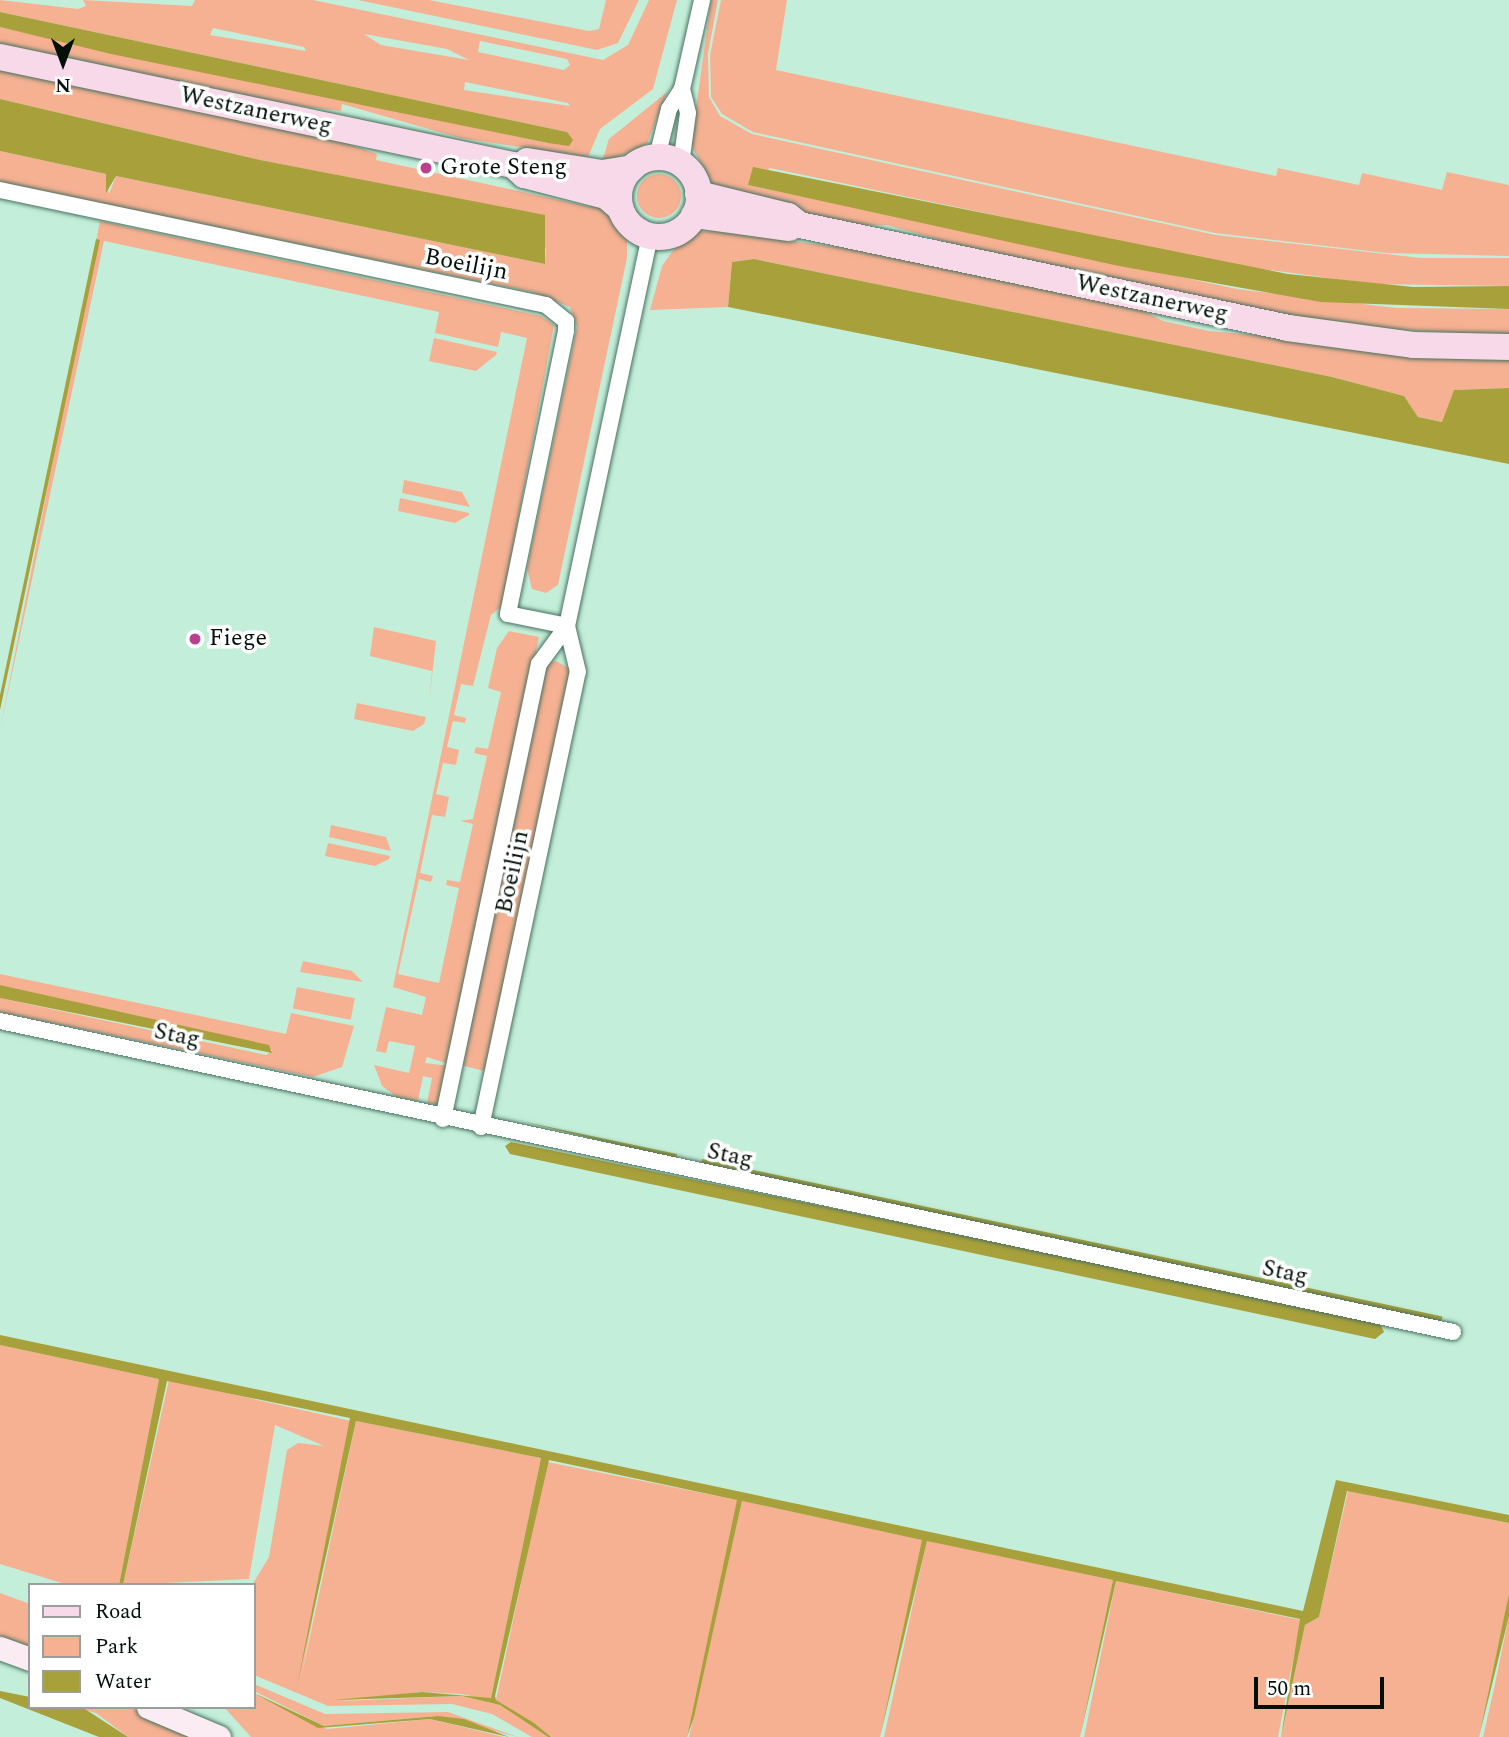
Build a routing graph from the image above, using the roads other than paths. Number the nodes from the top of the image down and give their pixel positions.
1 (702, 0) edge
2 (0, 57) edge
3 (682, 89) junction
4 (669, 160) junction
5 (513, 165) junction
6 (632, 168) junction
7 (0, 190) edge
8 (696, 205) junction
9 (620, 208) junction
10 (650, 235) junction
11 (1509, 346) edge
12 (568, 626) junction
13 (0, 1021) edge
14 (443, 1119) junction
15 (481, 1127) junction
16 (1453, 1332) dead end
17 (0, 1648) edge
18 (28, 1658) edge
19 (153, 1709) edge
20 (219, 1737) edge

1 - 3 street
2 - 5 main road, Westzanerweg
3 - 4 street
3 - 4 street
4 - 6 main road
4 - 8 main road
5 - 6 main road, Westzanerweg
5 - 9 main road, Westzanerweg
6 - 9 main road
7 - 12 street, Boeilijn
8 - 10 main road
8 - 11 main road, Westzanerweg
9 - 10 main road
10 - 12 street, Boeilijn
12 - 14 street, Boeilijn
12 - 15 street, Boeilijn
13 - 14 street, Stag
14 - 15 street, Stag
15 - 16 street, Stag
17 - 18 street
19 - 20 street

